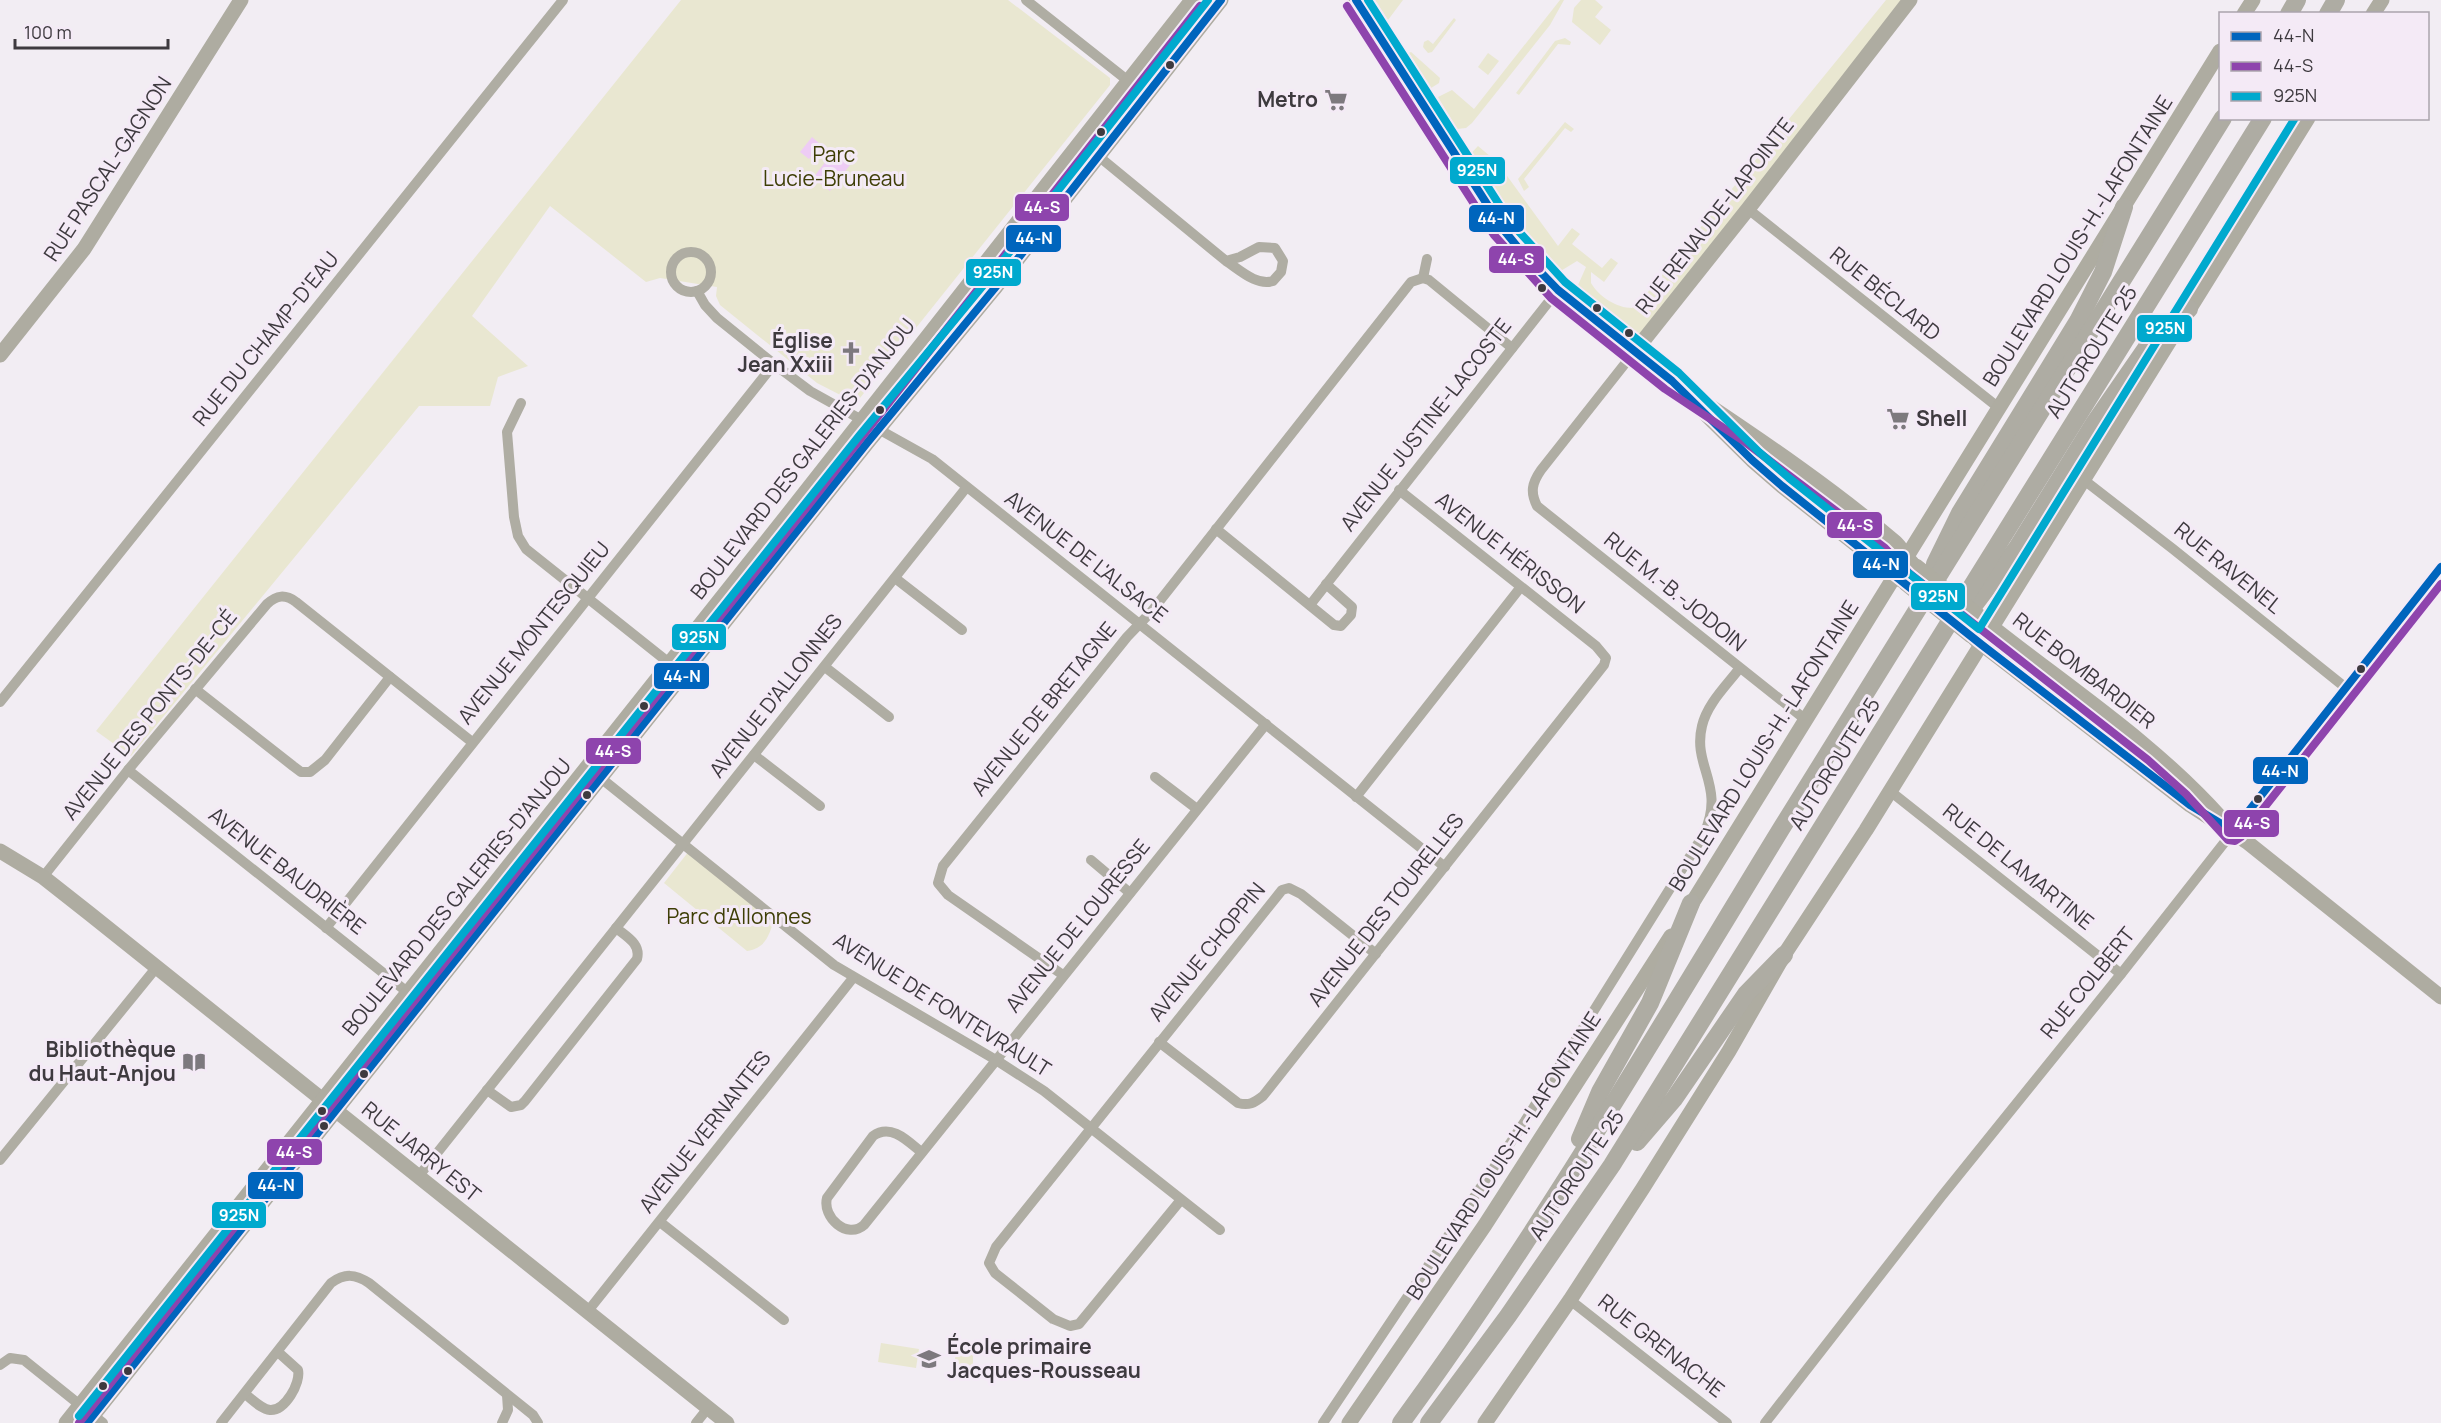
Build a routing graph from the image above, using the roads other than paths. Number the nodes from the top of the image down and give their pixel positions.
1 (241, 0) edge
2 (563, 0) edge
3 (1026, 0) edge
4 (1192, 0) edge
5 (1221, 0) edge
6 (1356, 0) edge
7 (1910, 0) edge
8 (2219, 53) edge
9 (1128, 82) junction
10 (1146, 96) junction
11 (2222, 120) edge
12 (2262, 120) edge
13 (2307, 120) edge
14 (1080, 141) junction
15 (1098, 156) junction
16 (2124, 207) junction
17 (1748, 209) junction
18 (1427, 259) dead end
19 (1227, 261) junction
20 (975, 274) junction
21 (1423, 278) junction
22 (994, 289) junction
23 (697, 291) dead end
24 (1558, 291) junction
25 (2189, 309) junction
26 (1512, 348) junction
27 (1635, 351) junction
28 (0, 355) edge
29 (774, 364) junction
30 (1672, 381) junction
31 (520, 403) dead end
32 (1999, 408) junction
33 (862, 420) junction
34 (880, 429) junction
35 (2084, 480) junction
36 (966, 488) junction
37 (1532, 488) joint
38 (1399, 490) junction
39 (1216, 529) junction
40 (1911, 562) junction
41 (2441, 567) edge
42 (895, 578) junction
43 (1900, 580) junction
44 (1326, 584) junction
45 (1520, 588) junction
46 (588, 597) junction
47 (1310, 605) junction
48 (1140, 623) junction
49 (1988, 623) junction
50 (962, 630) dead end
51 (1976, 640) junction
52 (1596, 646) joint
53 (1891, 651) junction
54 (669, 662) junction
55 (825, 667) junction
56 (1739, 669) junction
57 (683, 674) junction
58 (390, 677) junction
59 (2346, 688) junction
60 (195, 689) junction
61 (0, 702) edge
62 (889, 717) dead end
63 (1806, 720) junction
64 (1889, 721) junction
65 (1266, 724) junction
66 (472, 742) junction
67 (754, 755) junction
68 (587, 767) junction
69 (128, 770) junction
70 (1155, 777) dead end
71 (601, 778) junction
72 (1890, 791) junction
73 (1356, 797) junction
74 (820, 806) dead end
75 (1197, 809) junction
76 (2233, 831) junction
77 (684, 844) junction
78 (0, 851) edge
79 (1090, 860) dead end
80 (1445, 867) junction
81 (43, 877) junction
82 (1130, 892) junction
83 (1691, 903) junction
84 (326, 928) junction
85 (616, 928) junction
86 (1376, 954) junction
87 (1784, 955) junction
88 (156, 968) junction
89 (2121, 974) junction
90 (1063, 975) junction
91 (853, 978) junction
92 (408, 992) junction
93 (2441, 997) edge
94 (421, 1003) junction
95 (1159, 1042) junction
96 (996, 1060) junction
97 (487, 1090) junction
98 (322, 1100) junction
99 (336, 1111) junction
100 (1090, 1128) junction
101 (921, 1152) junction
102 (0, 1160) edge
103 (418, 1177) junction
104 (1597, 1189) junction
105 (1180, 1201) junction
106 (1552, 1204) junction
107 (660, 1221) junction
108 (1220, 1230) dead end
109 (1570, 1300) junction
110 (588, 1311) junction
111 (784, 1320) dead end
112 (278, 1352) junction
113 (0, 1365) edge
114 (245, 1394) junction
115 (507, 1395) junction
116 (80, 1405) junction
117 (717, 1418) edge
118 (94, 1421) edge
119 (66, 1423) edge
120 (222, 1423) edge
121 (502, 1423) edge
122 (538, 1423) edge
123 (696, 1423) edge
124 (1323, 1423) edge
125 (1349, 1423) edge
126 (1401, 1423) edge
127 (1430, 1423) edge
128 (1485, 1423) edge
129 (1726, 1423) edge
130 (1765, 1423) edge

1 - 28 street, RUE PASCAL-GAGNON
2 - 61 street, RUE DU CHAMP-D'EAU
3 - 9 street
4 - 9 street, BOULEVARD DES GALERIES-D'ANJOU
5 - 10 street, BOULEVARD DES GALERIES-D'ANJOU
6 - 24 street, RUE BOMBARDIER
7 - 17 street, RUE RENAUDE-LAPOINTE
8 - 16 street, BOULEVARD LOUIS-H.-LAFONTAINE
9 - 10 street
9 - 14 street, BOULEVARD DES GALERIES-D'ANJOU
10 - 15 street, BOULEVARD DES GALERIES-D'ANJOU
11 - 53 highway, AUTOROUTE 25
12 - 64 highway, AUTOROUTE 25
13 - 25 street
14 - 15 street
14 - 20 street, BOULEVARD DES GALERIES-D'ANJOU
15 - 19 street
15 - 22 street, BOULEVARD DES GALERIES-D'ANJOU
16 - 32 street, BOULEVARD LOUIS-H.-LAFONTAINE
16 - 53 highway
17 - 27 street, RUE RENAUDE-LAPOINTE
17 - 32 street, RUE BÉCLARD
18 - 21 street
19 - 19 street
20 - 22 street
20 - 33 street, BOULEVARD DES GALERIES-D'ANJOU
21 - 26 street
21 - 39 street, AVENUE DE BRETAGNE
22 - 34 street, BOULEVARD DES GALERIES-D'ANJOU
23 - 29 street, AVENUE DE L'ALSACE
24 - 26 street, AVENUE JUSTINE-LACOSTE
24 - 27 street, RUE BOMBARDIER
25 - 35 street
25 - 64 highway
26 - 38 street, AVENUE JUSTINE-LACOSTE
27 - 30 street, RUE BOMBARDIER
27 - 37 street, RUE RENAUDE-LAPOINTE
29 - 33 street, AVENUE DE L'ALSACE
29 - 46 street, AVENUE MONTESQUIEU
30 - 40 street, RUE BOMBARDIER
30 - 43 street, RUE BOMBARDIER
31 - 46 street
32 - 40 street, BOULEVARD LOUIS-H.-LAFONTAINE
33 - 34 street, AVENUE DE L'ALSACE
33 - 54 street, BOULEVARD DES GALERIES-D'ANJOU
34 - 36 street, AVENUE DE L'ALSACE
34 - 57 street, BOULEVARD DES GALERIES-D'ANJOU
35 - 49 street
35 - 59 street, RUE RAVENEL
36 - 42 street, AVENUE D'ALLONNES
36 - 48 street, AVENUE DE L'ALSACE
37 - 56 street, RUE M.-B.-JODOIN
38 - 44 street, AVENUE JUSTINE-LACOSTE
38 - 45 street, AVENUE HÉRISSON
39 - 47 street
39 - 48 street, AVENUE DE BRETAGNE
40 - 43 street, BOULEVARD LOUIS-H.-LAFONTAINE
40 - 49 street, RUE BOMBARDIER, bridge
41 - 59 street, RUE COLBERT
42 - 50 street
42 - 55 street, AVENUE D'ALLONNES
43 - 51 street, RUE BOMBARDIER, bridge
43 - 63 street, BOULEVARD LOUIS-H.-LAFONTAINE
44 - 47 street, AVENUE JUSTINE-LACOSTE
44 - 47 street
45 - 52 street, AVENUE HÉRISSON
45 - 73 street
46 - 54 street
46 - 66 street, AVENUE MONTESQUIEU
48 - 65 street, AVENUE DE L'ALSACE
48 - 90 street, AVENUE DE BRETAGNE
49 - 51 street
49 - 76 street, RUE BOMBARDIER
51 - 72 street
51 - 76 street, RUE BOMBARDIER
52 - 80 street, AVENUE DES TOURELLES
53 - 106 highway, AUTOROUTE 25
54 - 57 street
54 - 68 street, BOULEVARD DES GALERIES-D'ANJOU
55 - 62 street
55 - 67 street, AVENUE D'ALLONNES
56 - 63 street, RUE M.-B.-JODOIN
56 - 124 street, BOULEVARD LOUIS-H.-LAFONTAINE
57 - 71 street, BOULEVARD DES GALERIES-D'ANJOU
58 - 60 street, AVENUE DES PONTS-DE-CÉ
58 - 60 street
58 - 66 street
59 - 76 street, RUE COLBERT
60 - 69 street, AVENUE DES PONTS-DE-CÉ
63 - 83 street, BOULEVARD LOUIS-H.-LAFONTAINE
64 - 104 highway, AUTOROUTE 25
65 - 73 street, AVENUE DE L'ALSACE
65 - 75 street, AVENUE DE LOURESSE
66 - 84 street, AVENUE MONTESQUIEU
67 - 74 street
67 - 77 street, AVENUE D'ALLONNES
68 - 71 street, AVENUE DE FONTEVRAULT
68 - 92 street, BOULEVARD DES GALERIES-D'ANJOU
69 - 81 street, AVENUE DES PONTS-DE-CÉ
69 - 84 street, AVENUE BAUDRIÈRE
70 - 75 street
71 - 77 street, AVENUE DE FONTEVRAULT
71 - 94 street, BOULEVARD DES GALERIES-D'ANJOU
72 - 87 street
72 - 89 street, RUE DE LAMARTINE
73 - 80 street, AVENUE DE L'ALSACE
75 - 82 street, AVENUE DE LOURESSE
76 - 89 street, RUE COLBERT
76 - 93 street, RUE BOMBARDIER
77 - 85 street, AVENUE D'ALLONNES
77 - 91 street, AVENUE DE FONTEVRAULT
78 - 81 street, RUE JARRY EST
79 - 82 street
80 - 86 street, AVENUE DES TOURELLES
81 - 88 street, RUE JARRY EST
82 - 90 street, AVENUE DE LOURESSE
83 - 106 highway
83 - 125 street, BOULEVARD LOUIS-H.-LAFONTAINE
84 - 92 street, AVENUE BAUDRIÈRE
85 - 97 street, AVENUE D'ALLONNES
85 - 97 street
86 - 95 street, AVENUE DES TOURELLES
86 - 95 street, AVENUE CHOPPIN
87 - 104 highway
87 - 109 street
88 - 98 street, RUE JARRY EST
88 - 102 street
89 - 130 street, RUE COLBERT
90 - 96 street, AVENUE DE LOURESSE
91 - 96 street, AVENUE DE FONTEVRAULT
91 - 107 street, AVENUE VERNANTES
92 - 94 street, AVENUE BAUDRIÈRE
92 - 98 street, BOULEVARD DES GALERIES-D'ANJOU
94 - 99 street, BOULEVARD DES GALERIES-D'ANJOU
95 - 100 street, AVENUE CHOPPIN
96 - 100 street, AVENUE DE FONTEVRAULT
96 - 101 street, AVENUE DE LOURESSE
97 - 103 street, AVENUE D'ALLONNES
98 - 99 street, RUE JARRY EST
98 - 116 street, BOULEVARD DES GALERIES-D'ANJOU
99 - 103 street, RUE JARRY EST
99 - 118 street, BOULEVARD DES GALERIES-D'ANJOU
100 - 105 street, AVENUE DE FONTEVRAULT
100 - 105 street, AVENUE CHOPPIN
101 - 101 street, AVENUE DE LOURESSE
103 - 110 street, RUE JARRY EST
104 - 127 highway, AUTOROUTE 25
105 - 108 street, AVENUE DE FONTEVRAULT
106 - 126 highway, AUTOROUTE 25
107 - 110 street, AVENUE VERNANTES
107 - 111 street
109 - 128 street
109 - 129 street, RUE GRENACHE
110 - 117 street, RUE JARRY EST
112 - 114 street
112 - 114 street
112 - 115 street
113 - 116 street
114 - 120 street
115 - 121 street
115 - 122 street
116 - 119 street, BOULEVARD DES GALERIES-D'ANJOU
117 - 123 street

